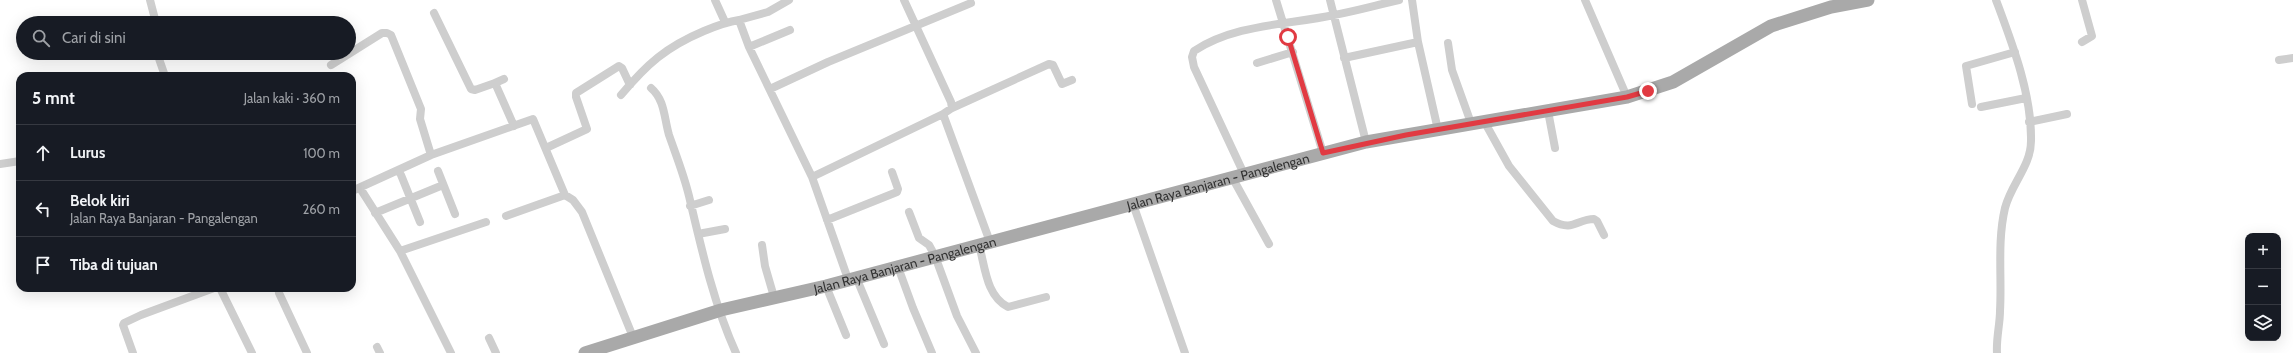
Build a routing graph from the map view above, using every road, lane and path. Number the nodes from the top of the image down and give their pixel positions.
1 (150, 0) edge
2 (715, 0) edge
3 (789, 0) edge
4 (904, 0) edge
5 (1276, 0) edge
6 (1330, 0) edge
7 (1399, 0) edge
8 (1412, 0) edge
9 (1585, 0) edge
10 (1868, 0) edge
11 (1996, 0) edge
12 (2082, 0) edge
13 (970, 3) dead end
14 (434, 13) dead end
15 (154, 16) edge
16 (1333, 16) junction
17 (739, 20) junction
18 (725, 22) junction
19 (1285, 24) junction
20 (916, 26) junction
21 (790, 30) dead end
22 (1418, 42) junction
23 (2082, 42) dead end
24 (1448, 43) dead end
25 (750, 46) junction
26 (356, 49) edge
27 (1293, 52) junction
28 (2015, 52) junction
29 (1344, 58) junction
30 (2293, 58) edge
31 (160, 60) edge
32 (339, 60) edge
33 (2279, 60) dead end
34 (1257, 63) dead end
35 (331, 65) dead end
36 (164, 72) edge
37 (504, 79) dead end
38 (1072, 80) dead end
39 (495, 83) junction
40 (630, 85) junction
41 (651, 88) dead end
42 (770, 89) junction
43 (621, 95) dead end
44 (1627, 97) junction
45 (2026, 98) junction
46 (1972, 104) dead end
47 (1981, 107) dead end
48 (952, 108) junction
49 (1548, 111) junction
50 (943, 114) junction
51 (2067, 114) dead end
52 (1484, 121) junction
53 (2029, 122) junction
54 (1471, 123) junction
55 (514, 126) junction
56 (1438, 130) junction
57 (1366, 142) junction
58 (546, 148) junction
59 (1555, 148) dead end
60 (1323, 153) junction
61 (431, 155) junction
62 (16, 162) edge
63 (0, 164) edge
64 (438, 171) dead end
65 (892, 172) dead end
66 (401, 175) dead end
67 (1238, 176) junction
68 (812, 177) junction
69 (443, 186) junction
70 (360, 188) junction
71 (356, 190) edge
72 (565, 195) junction
73 (410, 199) junction
74 (710, 200) dead end
75 (1132, 204) junction
76 (690, 206) junction
77 (909, 212) dead end
78 (375, 213) junction
79 (455, 214) dead end
80 (506, 216) dead end
81 (827, 220) junction
82 (420, 222) dead end
83 (486, 222) dead end
84 (726, 229) dead end
85 (698, 234) junction
86 (1604, 235) dead end
87 (984, 243) junction
88 (1269, 244) dead end
89 (762, 245) dead end
90 (400, 251) junction
91 (935, 256) junction
92 (898, 267) junction
93 (852, 278) junction
94 (826, 286) junction
95 (203, 292) edge
96 (222, 292) edge
97 (279, 293) dead end
98 (774, 297) junction
99 (1046, 297) dead end
100 (721, 310) junction
101 (846, 335) dead end
102 (633, 337) junction
103 (490, 338) dead end
104 (884, 344) dead end
105 (1995, 352) edge
106 (133, 353) edge
107 (252, 353) edge
108 (307, 353) edge
109 (451, 353) edge
110 (496, 353) edge
111 (585, 353) edge
112 (736, 353) edge
113 (932, 353) edge
114 (976, 353) edge
115 (1185, 353) edge

1 - 15 street
2 - 18 street
3 - 17 street
4 - 20 street
5 - 19 street
6 - 16 street
7 - 16 street
8 - 22 street
9 - 44 street
10 - 44 main road, Jalan Raya Banjaran - Pangalengan
11 - 28 street
12 - 23 street
13 - 20 street
14 - 39 street
16 - 19 street
16 - 29 street
17 - 18 street
17 - 25 street
18 - 40 street
19 - 27 street
19 - 67 street
20 - 42 street
20 - 48 street
21 - 25 street
22 - 29 street
22 - 56 street
24 - 54 street
25 - 42 street
26 - 61 street
27 - 34 street
27 - 60 street
28 - 45 street
28 - 46 street
29 - 57 street
30 - 33 street
31 - 36 street
32 - 35 street
37 - 39 street
38 - 48 street
39 - 55 street
40 - 43 street
40 - 58 street
41 - 76 street
42 - 68 street
44 - 49 main road, Jalan Raya Banjaran - Pangalengan
45 - 47 street
45 - 53 street
48 - 50 street
49 - 52 main road, Jalan Raya Banjaran - Pangalengan
49 - 59 street
50 - 68 street
50 - 87 street
51 - 53 street
52 - 54 main road, Jalan Raya Banjaran - Pangalengan
52 - 86 street
53 - 105 street
54 - 56 main road, Jalan Raya Banjaran - Pangalengan
55 - 58 street
55 - 61 street
56 - 57 main road, Jalan Raya Banjaran - Pangalengan
57 - 60 main road, Jalan Raya Banjaran - Pangalengan
58 - 72 street
60 - 67 main road, Jalan Raya Banjaran - Pangalengan
61 - 70 street
62 - 63 street
64 - 69 street
65 - 81 street
66 - 73 street
67 - 75 main road, Jalan Raya Banjaran - Pangalengan
67 - 88 street
68 - 81 street
69 - 73 street
69 - 79 street
70 - 71 street
70 - 78 street
72 - 80 street
72 - 102 street
73 - 78 street
73 - 82 street
74 - 76 street
75 - 87 main road, Jalan Raya Banjaran - Pangalengan
75 - 115 street
76 - 85 street
77 - 91 street
78 - 90 street
81 - 93 street
83 - 90 street
84 - 85 street
85 - 100 street
87 - 91 main road, Jalan Raya Banjaran - Pangalengan
87 - 99 street
89 - 98 street
90 - 109 street
91 - 92 main road, Jalan Raya Banjaran - Pangalengan
91 - 114 street
92 - 93 main road, Jalan Raya Banjaran - Pangalengan
92 - 113 street
93 - 94 main road, Jalan Raya Banjaran - Pangalengan
93 - 104 street
94 - 98 main road, Jalan Raya Banjaran - Pangalengan
94 - 101 street
95 - 106 street
96 - 107 street
97 - 108 street
98 - 100 main road, Jalan Raya Banjaran - Pangalengan
100 - 102 main road, Jalan Raya Banjaran - Pangalengan
100 - 112 street
102 - 111 main road, Jalan Raya Banjaran - Pangalengan
103 - 110 street

